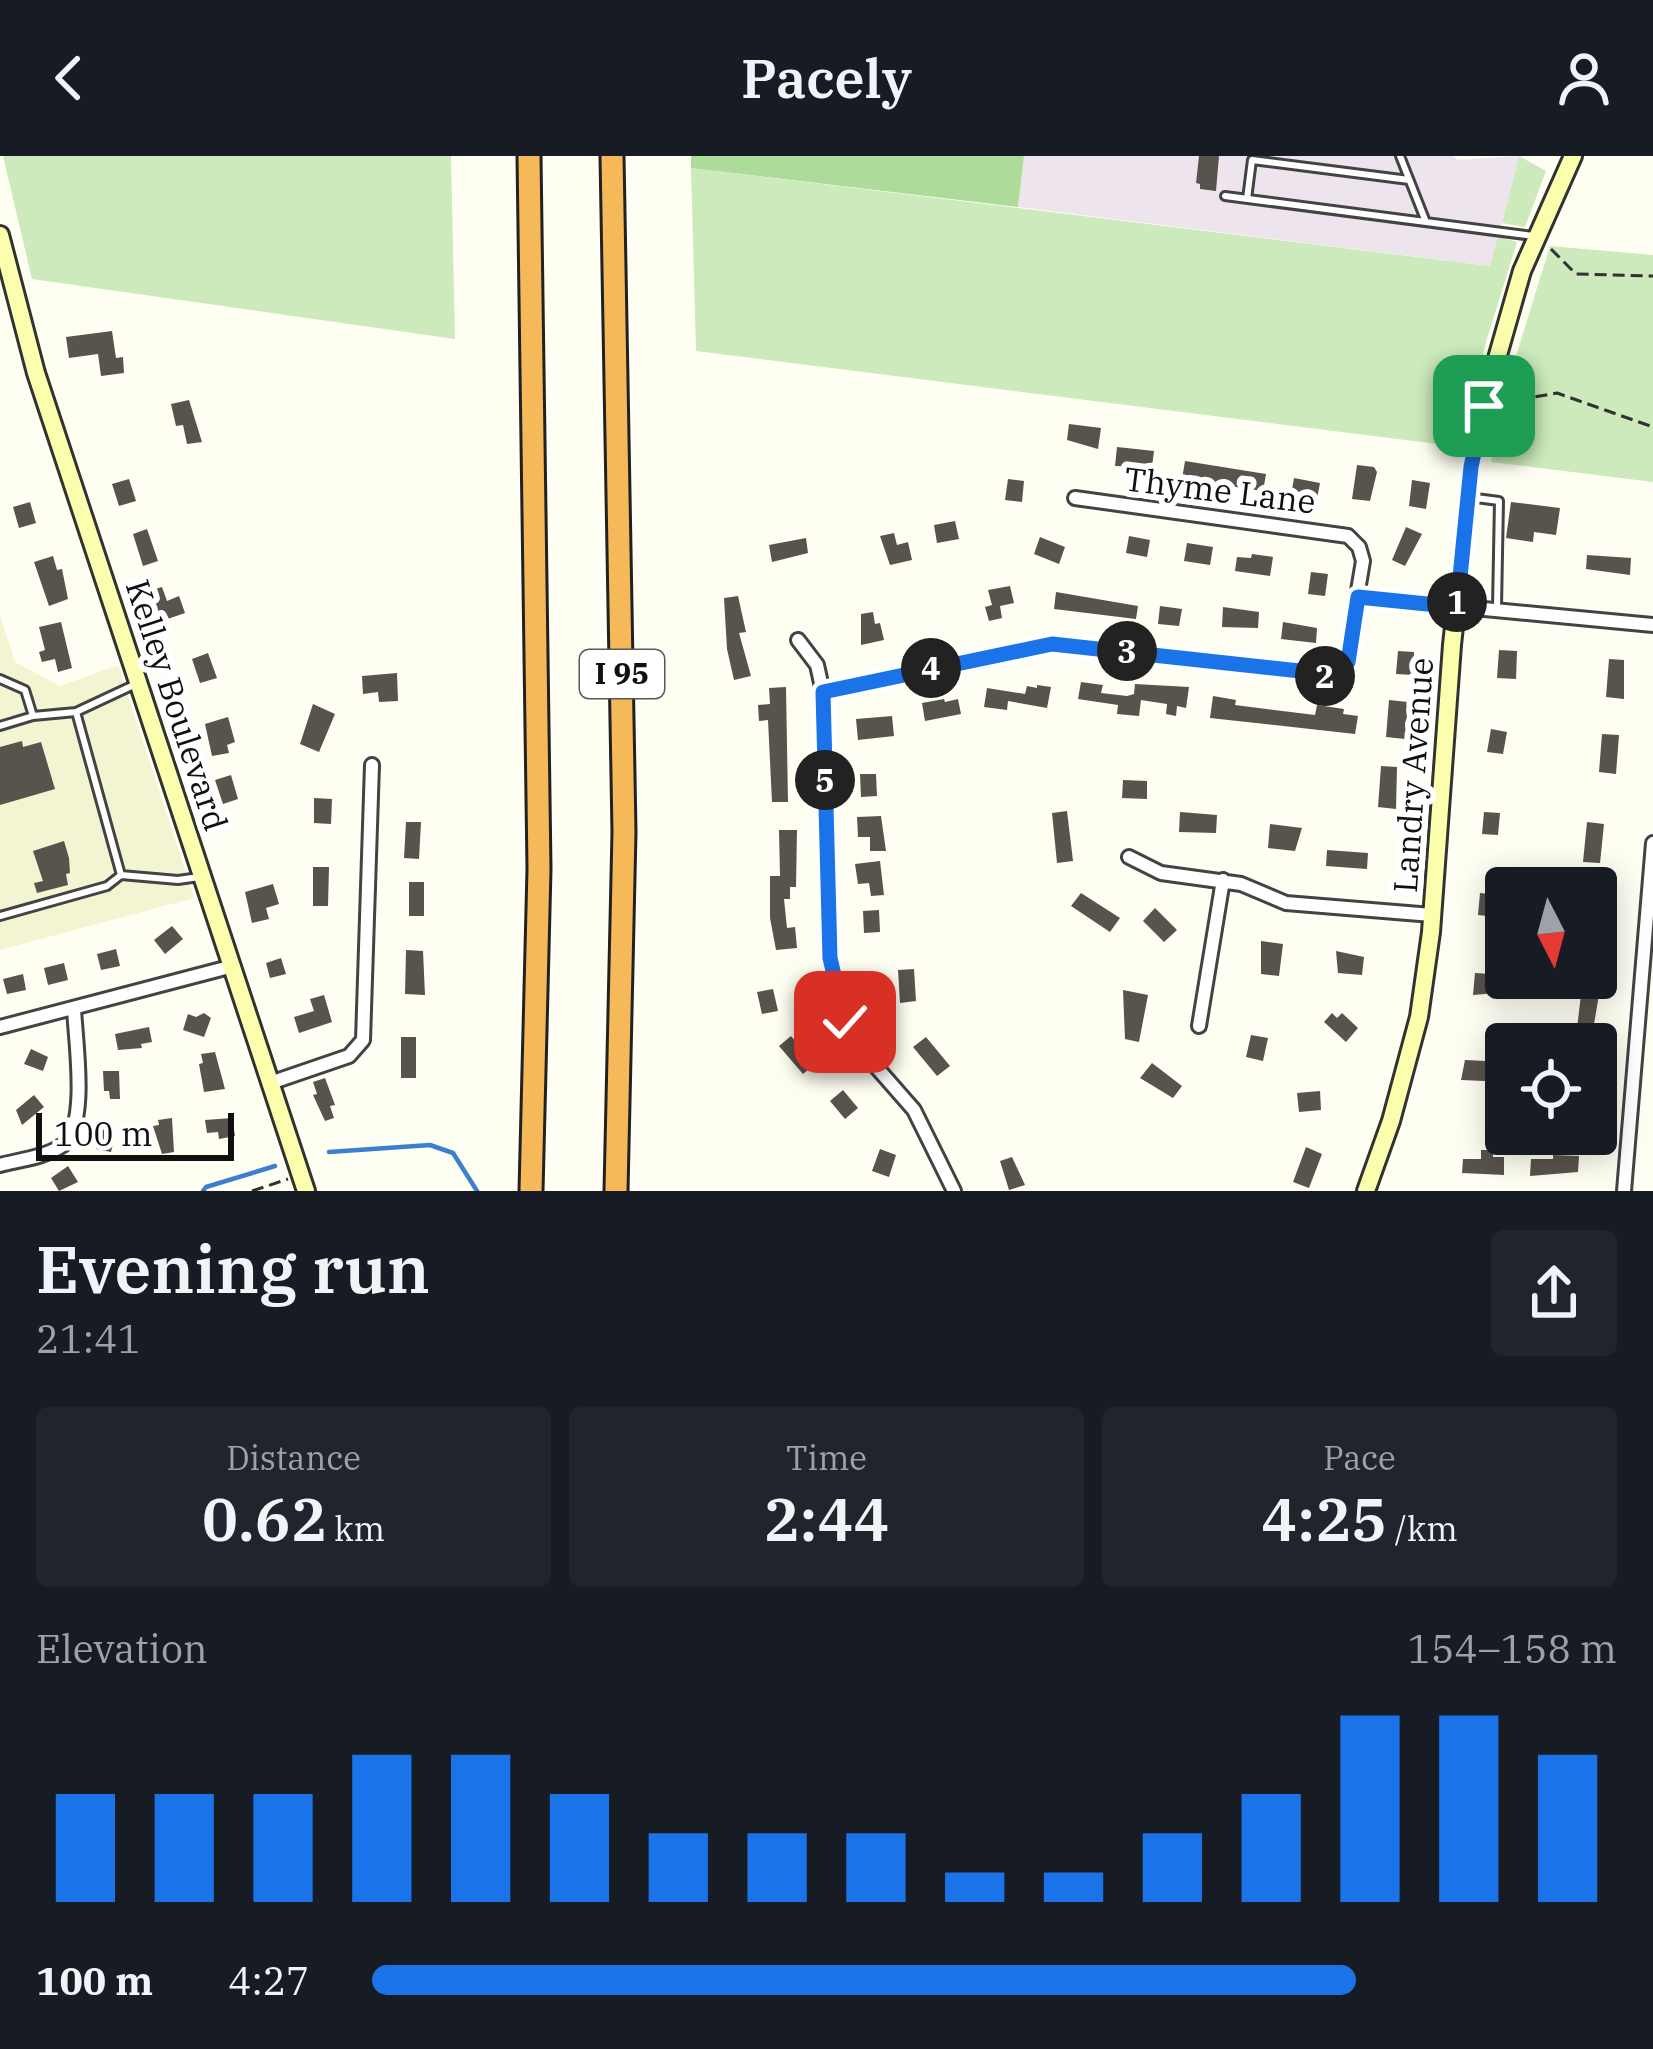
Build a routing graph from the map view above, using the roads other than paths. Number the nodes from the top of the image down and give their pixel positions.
1 (529, 156) edge
2 (612, 156) edge
3 (1400, 156) edge
4 (1573, 156) edge
5 (1252, 158) edge
6 (1409, 180) junction
7 (1225, 196) dead end
8 (1247, 199) junction
9 (1426, 222) junction
10 (0, 235) edge
11 (1537, 236) junction
12 (1468, 497) junction
13 (1075, 498) dead end
14 (1358, 597) junction
15 (1457, 607) junction
16 (1496, 610) junction
17 (1653, 625) edge
18 (798, 640) dead end
19 (0, 679) edge
20 (138, 682) junction
21 (823, 692) junction
22 (76, 712) junction
23 (33, 716) junction
24 (0, 726) edge
25 (372, 765) dead end
26 (1653, 843) edge
27 (1129, 857) dead end
28 (121, 875) junction
29 (202, 876) junction
30 (1223, 880) junction
31 (0, 916) edge
32 (1432, 916) junction
33 (233, 966) junction
34 (74, 1008) junction
35 (0, 1027) edge
36 (1199, 1027) dead end
37 (1637, 1034) junction
38 (1653, 1035) edge
39 (273, 1082) junction
40 (0, 1165) edge
41 (304, 1183) edge
42 (531, 1191) edge
43 (616, 1191) edge
44 (954, 1191) edge
45 (1366, 1191) edge
46 (1624, 1191) edge

1 - 42 highway, I 95
2 - 43 highway, I 95
3 - 6 lane
4 - 11 street, Landry Avenue
5 - 6 lane
5 - 8 lane
6 - 9 lane
7 - 8 lane
8 - 9 lane
9 - 11 lane
10 - 20 street, Kelley Boulevard
11 - 12 street, Landry Avenue
12 - 15 street, Landry Avenue
12 - 16 lane
13 - 14 street, Thyme Lane
14 - 15 street
14 - 21 street
15 - 16 street
15 - 32 street, Landry Avenue
16 - 17 street
18 - 21 street
19 - 23 lane
20 - 22 lane
20 - 29 street, Kelley Boulevard
21 - 44 street
22 - 23 lane
22 - 28 lane
23 - 24 lane
25 - 39 street
26 - 37 street
27 - 30 street
28 - 29 lane
28 - 31 lane
29 - 33 street, Kelley Boulevard
30 - 32 street
30 - 36 street
32 - 45 street, Landry Avenue
33 - 34 street
33 - 39 street, Kelley Boulevard
34 - 35 street
34 - 40 street
37 - 38 street
37 - 46 street
39 - 41 street, Kelley Boulevard

